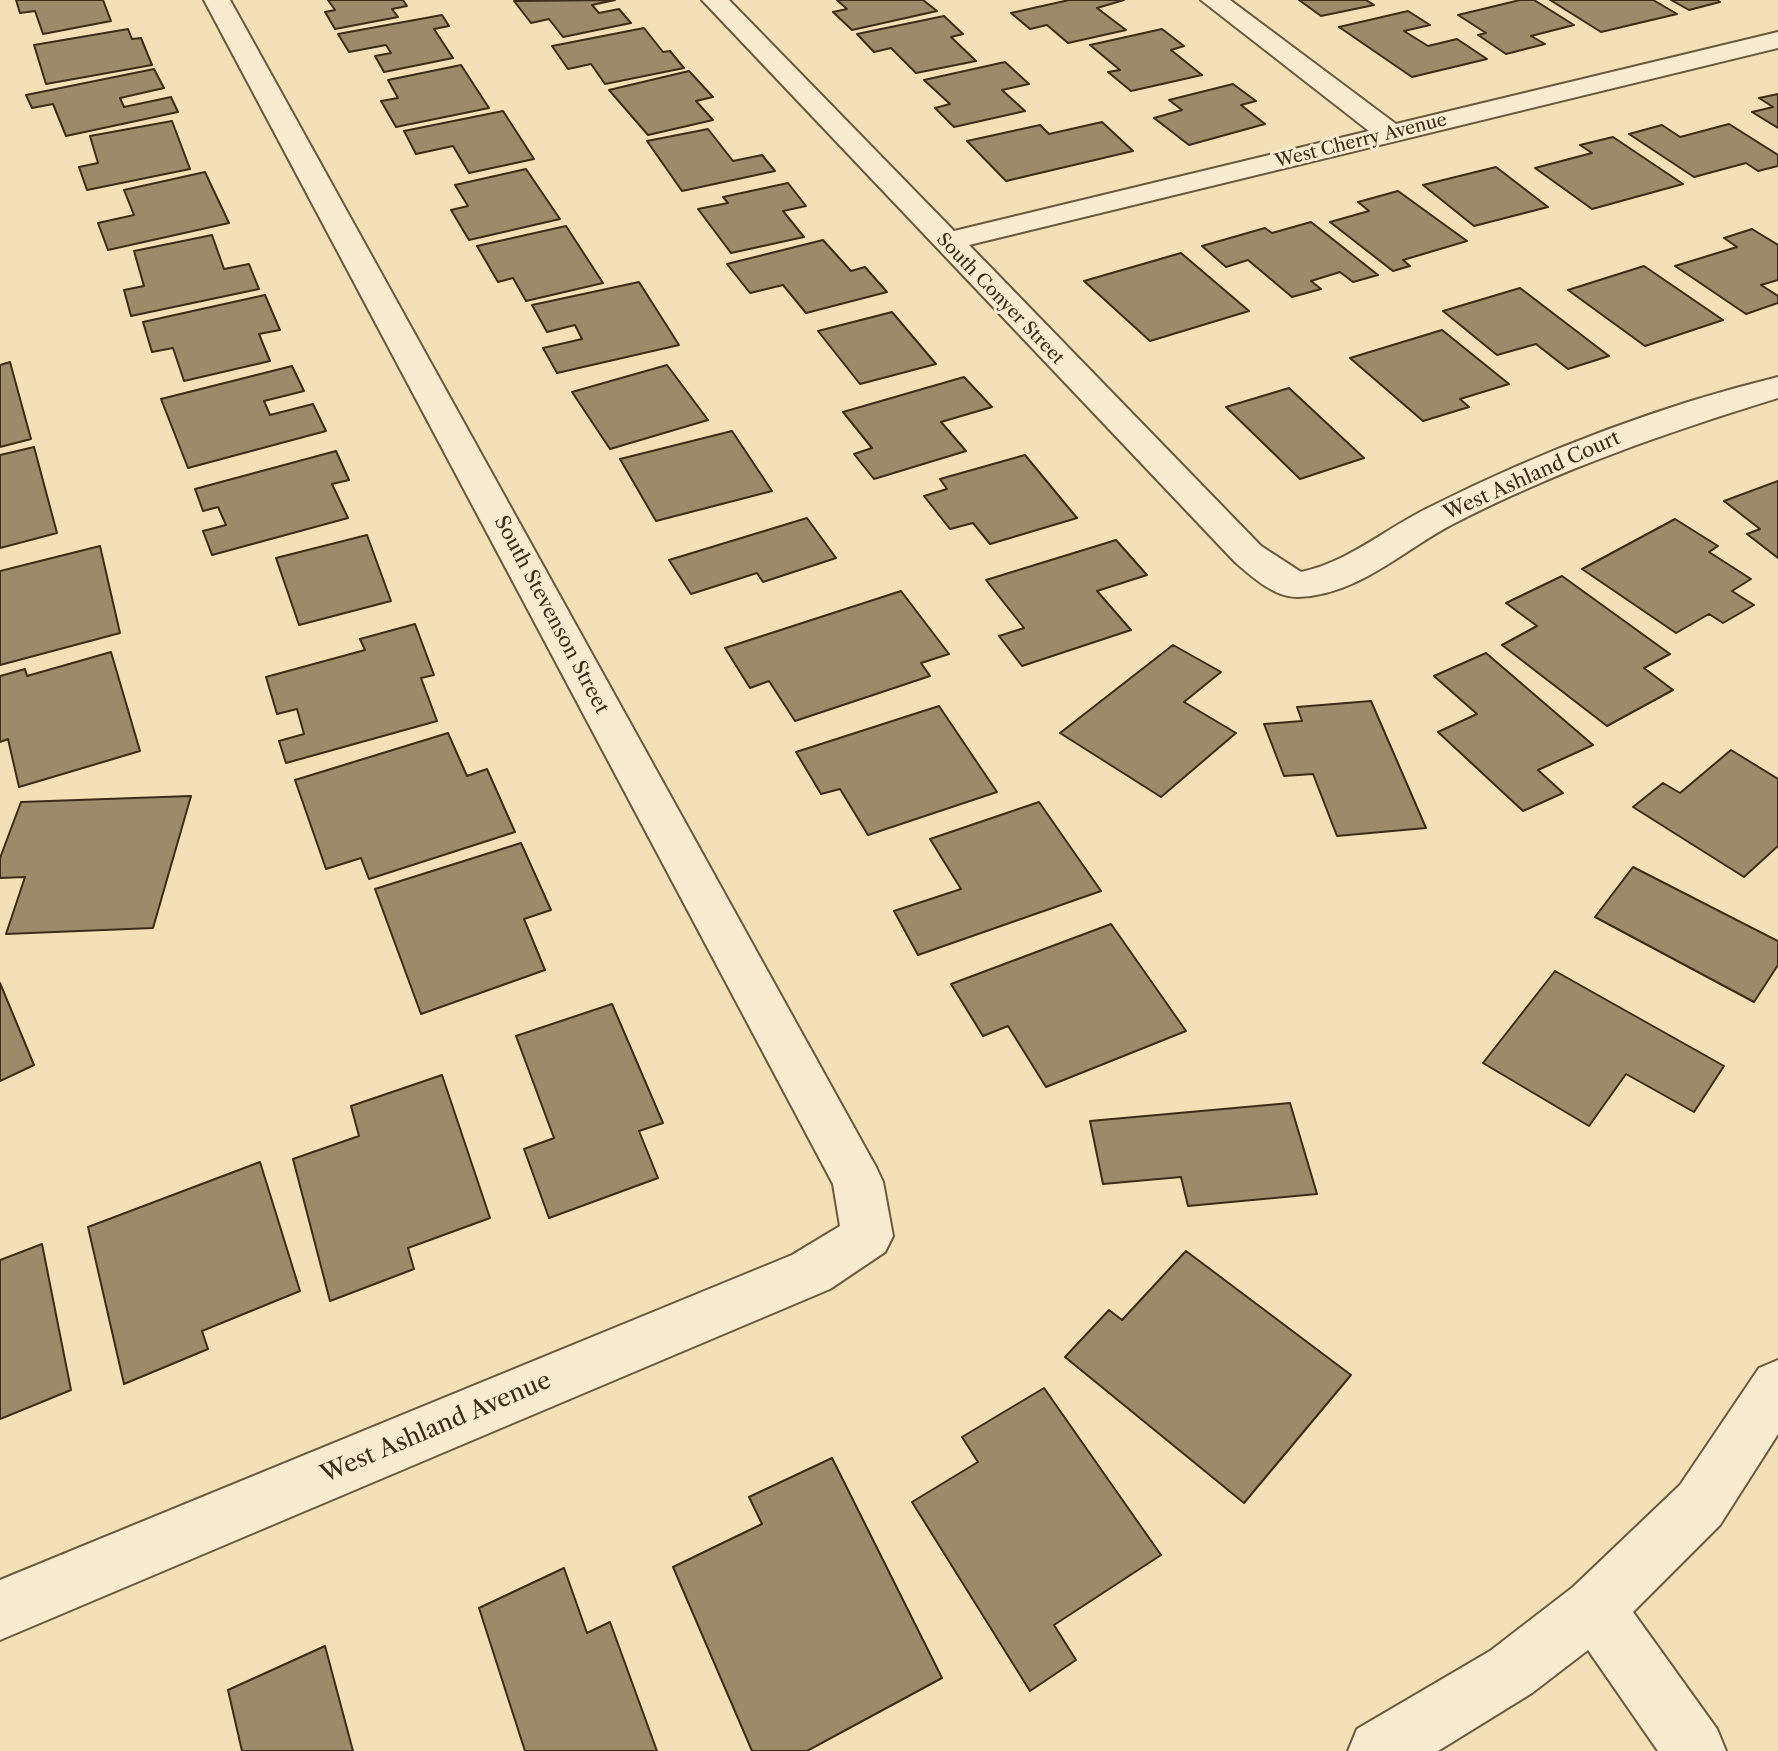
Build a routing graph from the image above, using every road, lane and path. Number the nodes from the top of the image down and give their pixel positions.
1 (217, 0) edge
2 (715, 0) edge
3 (1214, 0) edge
4 (1778, 40) edge
5 (1391, 134) junction
6 (945, 242) junction
7 (1778, 387) edge
8 (1296, 585) joint
9 (867, 1236) joint
10 (1778, 1386) edge
11 (1594, 1608) junction
12 (0, 1610) edge
13 (1379, 1751) edge
14 (1695, 1751) edge

1 - 9 street, South Stevenson Street
2 - 6 street, South Conyer Street
3 - 5 street
4 - 5 street, West Cherry Avenue
5 - 6 street, West Cherry Avenue
6 - 8 street, South Conyer Street
7 - 8 street, West Ashland Court
9 - 12 street, West Ashland Avenue
10 - 11 street
11 - 13 street
11 - 14 street

